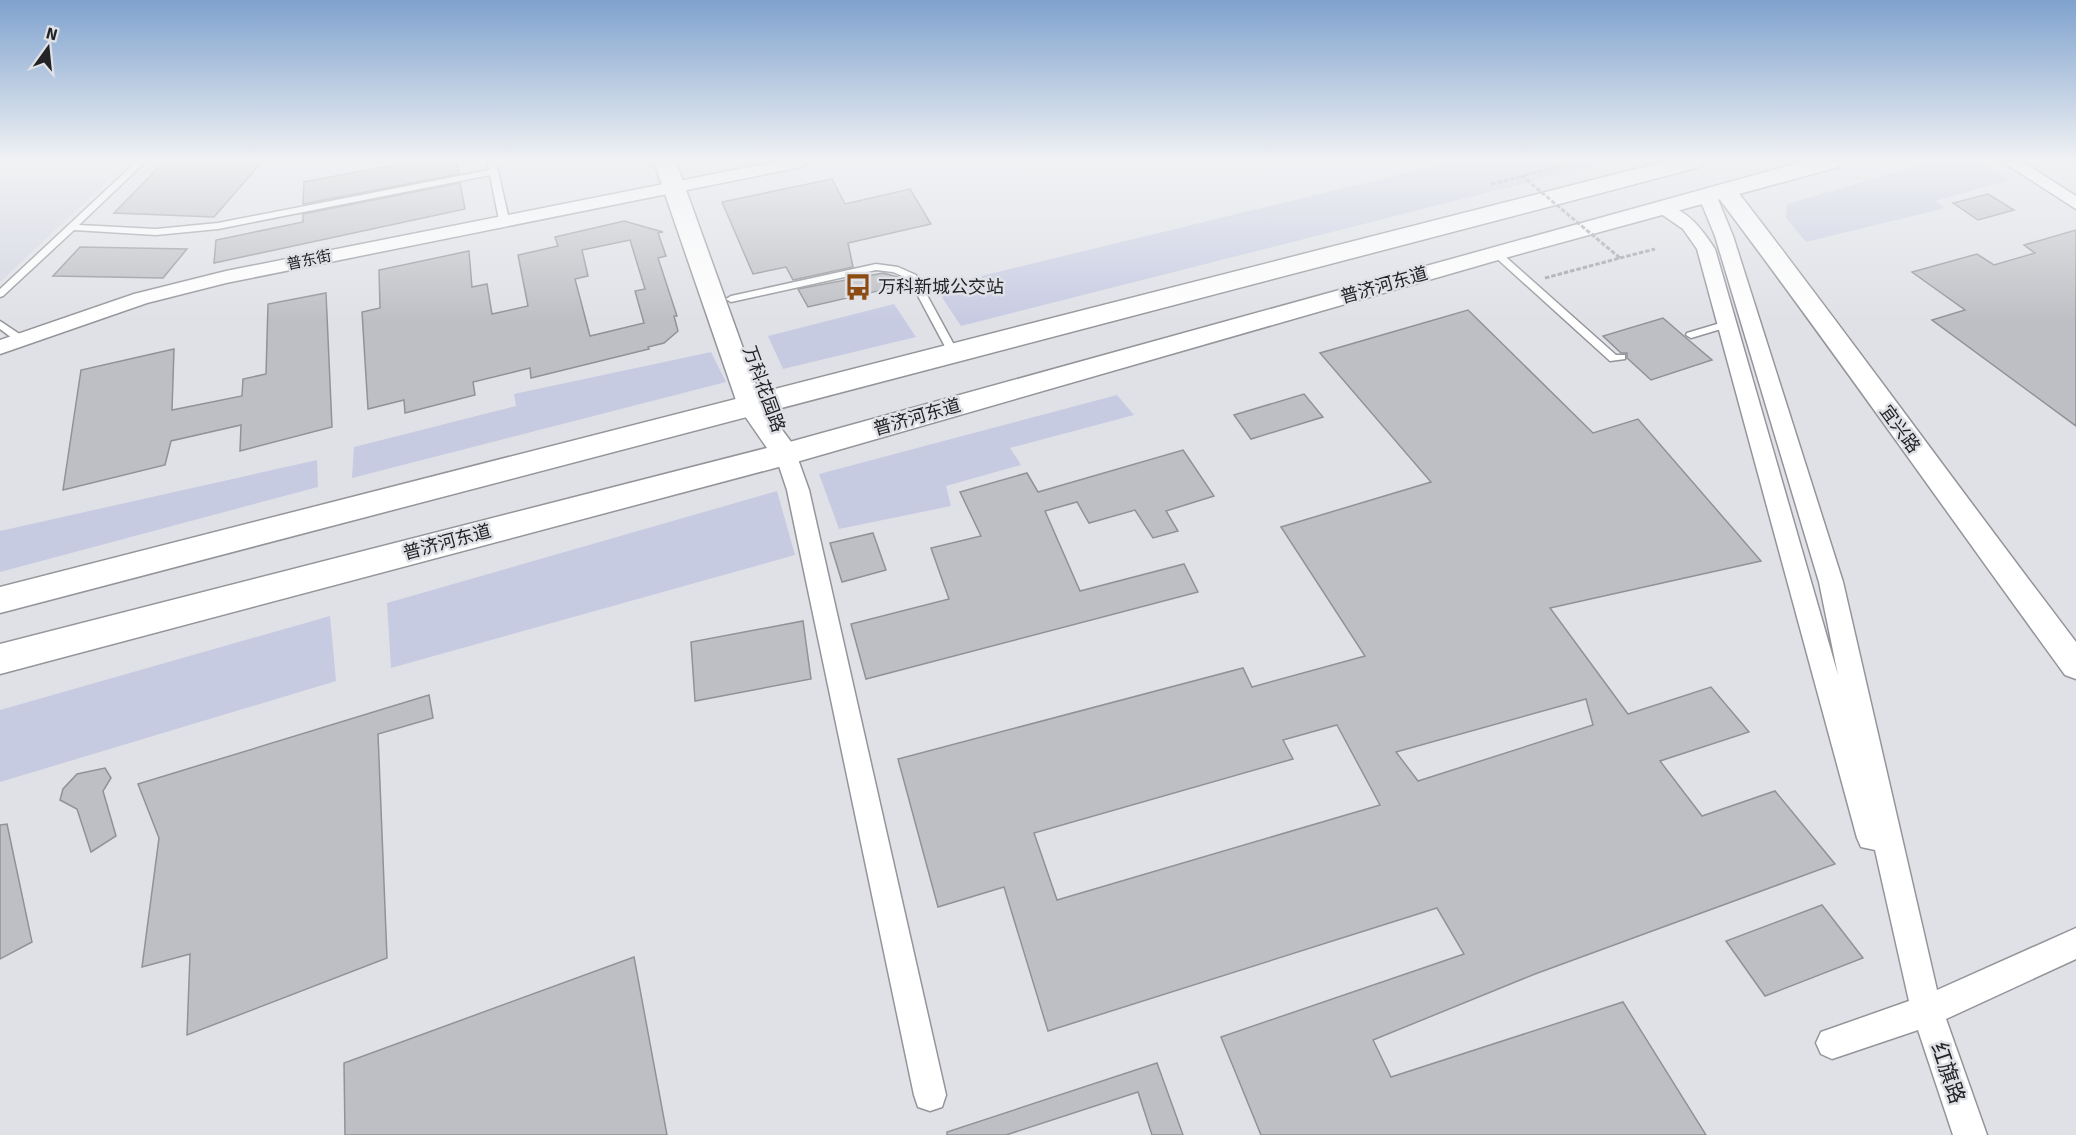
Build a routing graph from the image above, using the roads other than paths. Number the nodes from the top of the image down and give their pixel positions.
1 (84, 215) edge
2 (269, 215) edge
3 (503, 215) edge
4 (524, 215) edge
5 (692, 215) edge
6 (1486, 215) edge
7 (1640, 215) edge
8 (1673, 215) edge
9 (1720, 215) edge
10 (1735, 215) edge
11 (504, 220) junction
12 (71, 227) junction
13 (1496, 253) junction
14 (0, 294) edge
15 (723, 301) junction
16 (0, 324) edge
17 (1727, 324) junction
18 (1691, 335) dead end
19 (20, 339) junction
20 (0, 346) edge
21 (954, 354) junction
22 (1621, 357) dead end
23 (762, 403) junction
24 (786, 454) junction
25 (0, 600) edge
26 (0, 659) edge
27 (2076, 666) edge
28 (2076, 943) edge
29 (1927, 1011) junction
30 (1832, 1043) dead end
31 (930, 1095) dead end
32 (1970, 1135) edge

1 - 12 lane
2 - 12 lane
3 - 11 lane
4 - 11 street, 普东街
5 - 15 street, 万科花园路
6 - 21 main road
7 - 13 main road, 普济河东道
8 - 17 street
9 - 29 street
10 - 27 street, 宜兴路
11 - 19 street, 普东街
12 - 14 lane
13 - 22 lane
13 - 24 main road, 普济河东道
15 - 21 lane
15 - 23 street, 万科花园路
16 - 19 lane
17 - 18 lane
17 - 29 street
19 - 20 street, 普东街
21 - 23 main road
23 - 24 street, 万科花园路
23 - 25 main road
24 - 26 main road, 普济河东道
24 - 31 street
28 - 29 street
29 - 30 street
29 - 32 street, 红旗路

